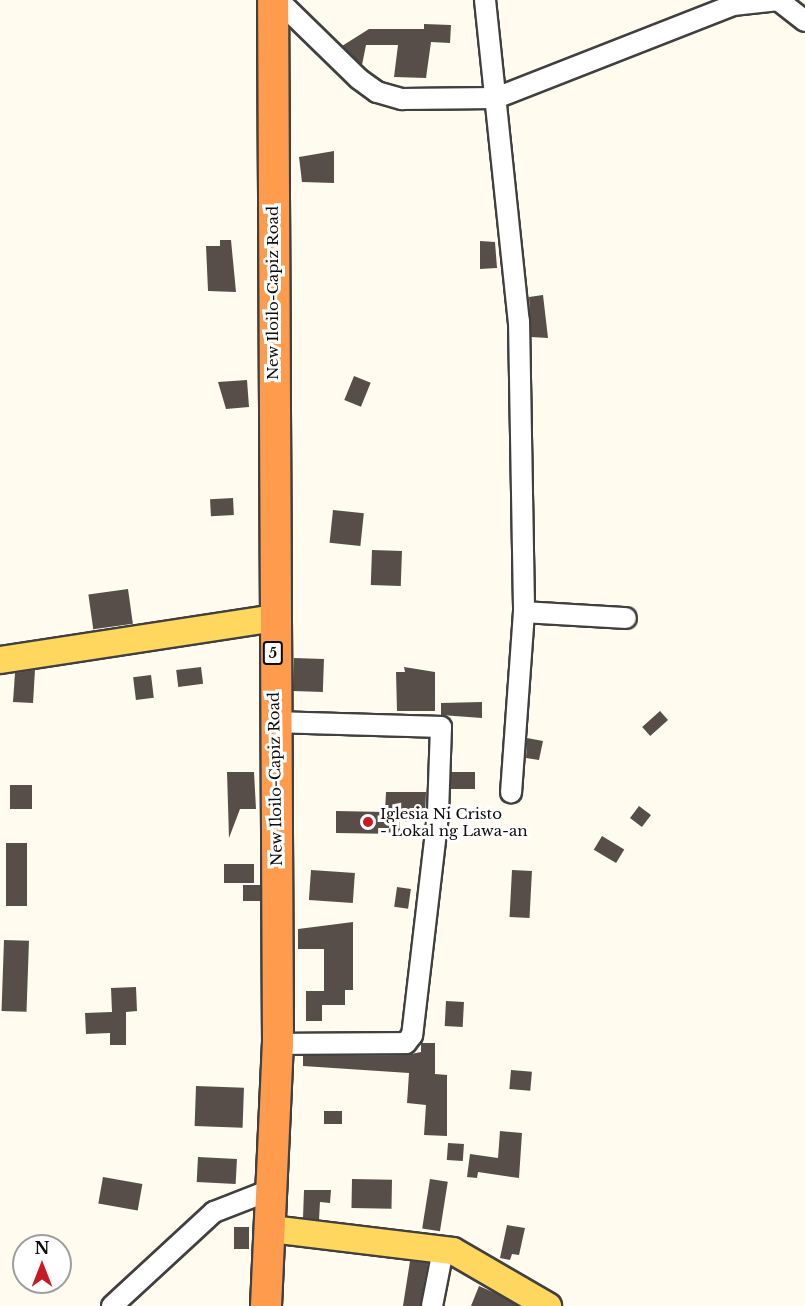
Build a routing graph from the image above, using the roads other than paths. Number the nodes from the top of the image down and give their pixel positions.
1 (273, 0) edge
2 (278, 0) edge
3 (485, 0) edge
4 (805, 21) edge
5 (496, 98) junction
6 (524, 612) junction
7 (273, 618) junction
8 (626, 618) dead end
9 (0, 660) edge
10 (274, 722) junction
11 (511, 793) dead end
12 (278, 1044) junction
13 (273, 1189) junction
14 (271, 1229) junction
15 (443, 1250) junction
16 (112, 1306) edge
17 (266, 1306) edge
18 (432, 1306) edge
19 (548, 1306) edge

1 - 7 highway, New Iloilo-Capiz Road / 5
2 - 5 street
3 - 5 street
4 - 5 street
5 - 6 street
6 - 8 street
6 - 11 street
7 - 9 main road
7 - 10 highway, New Iloilo-Capiz Road / 5
10 - 12 highway, New Iloilo-Capiz Road / 5
10 - 12 street
12 - 13 highway, New Iloilo-Capiz Road / 5
13 - 14 highway, New Iloilo-Capiz Road / 5
13 - 16 street
14 - 15 main road
14 - 17 highway, New Iloilo-Capiz Road / 5
15 - 18 street
15 - 19 main road

